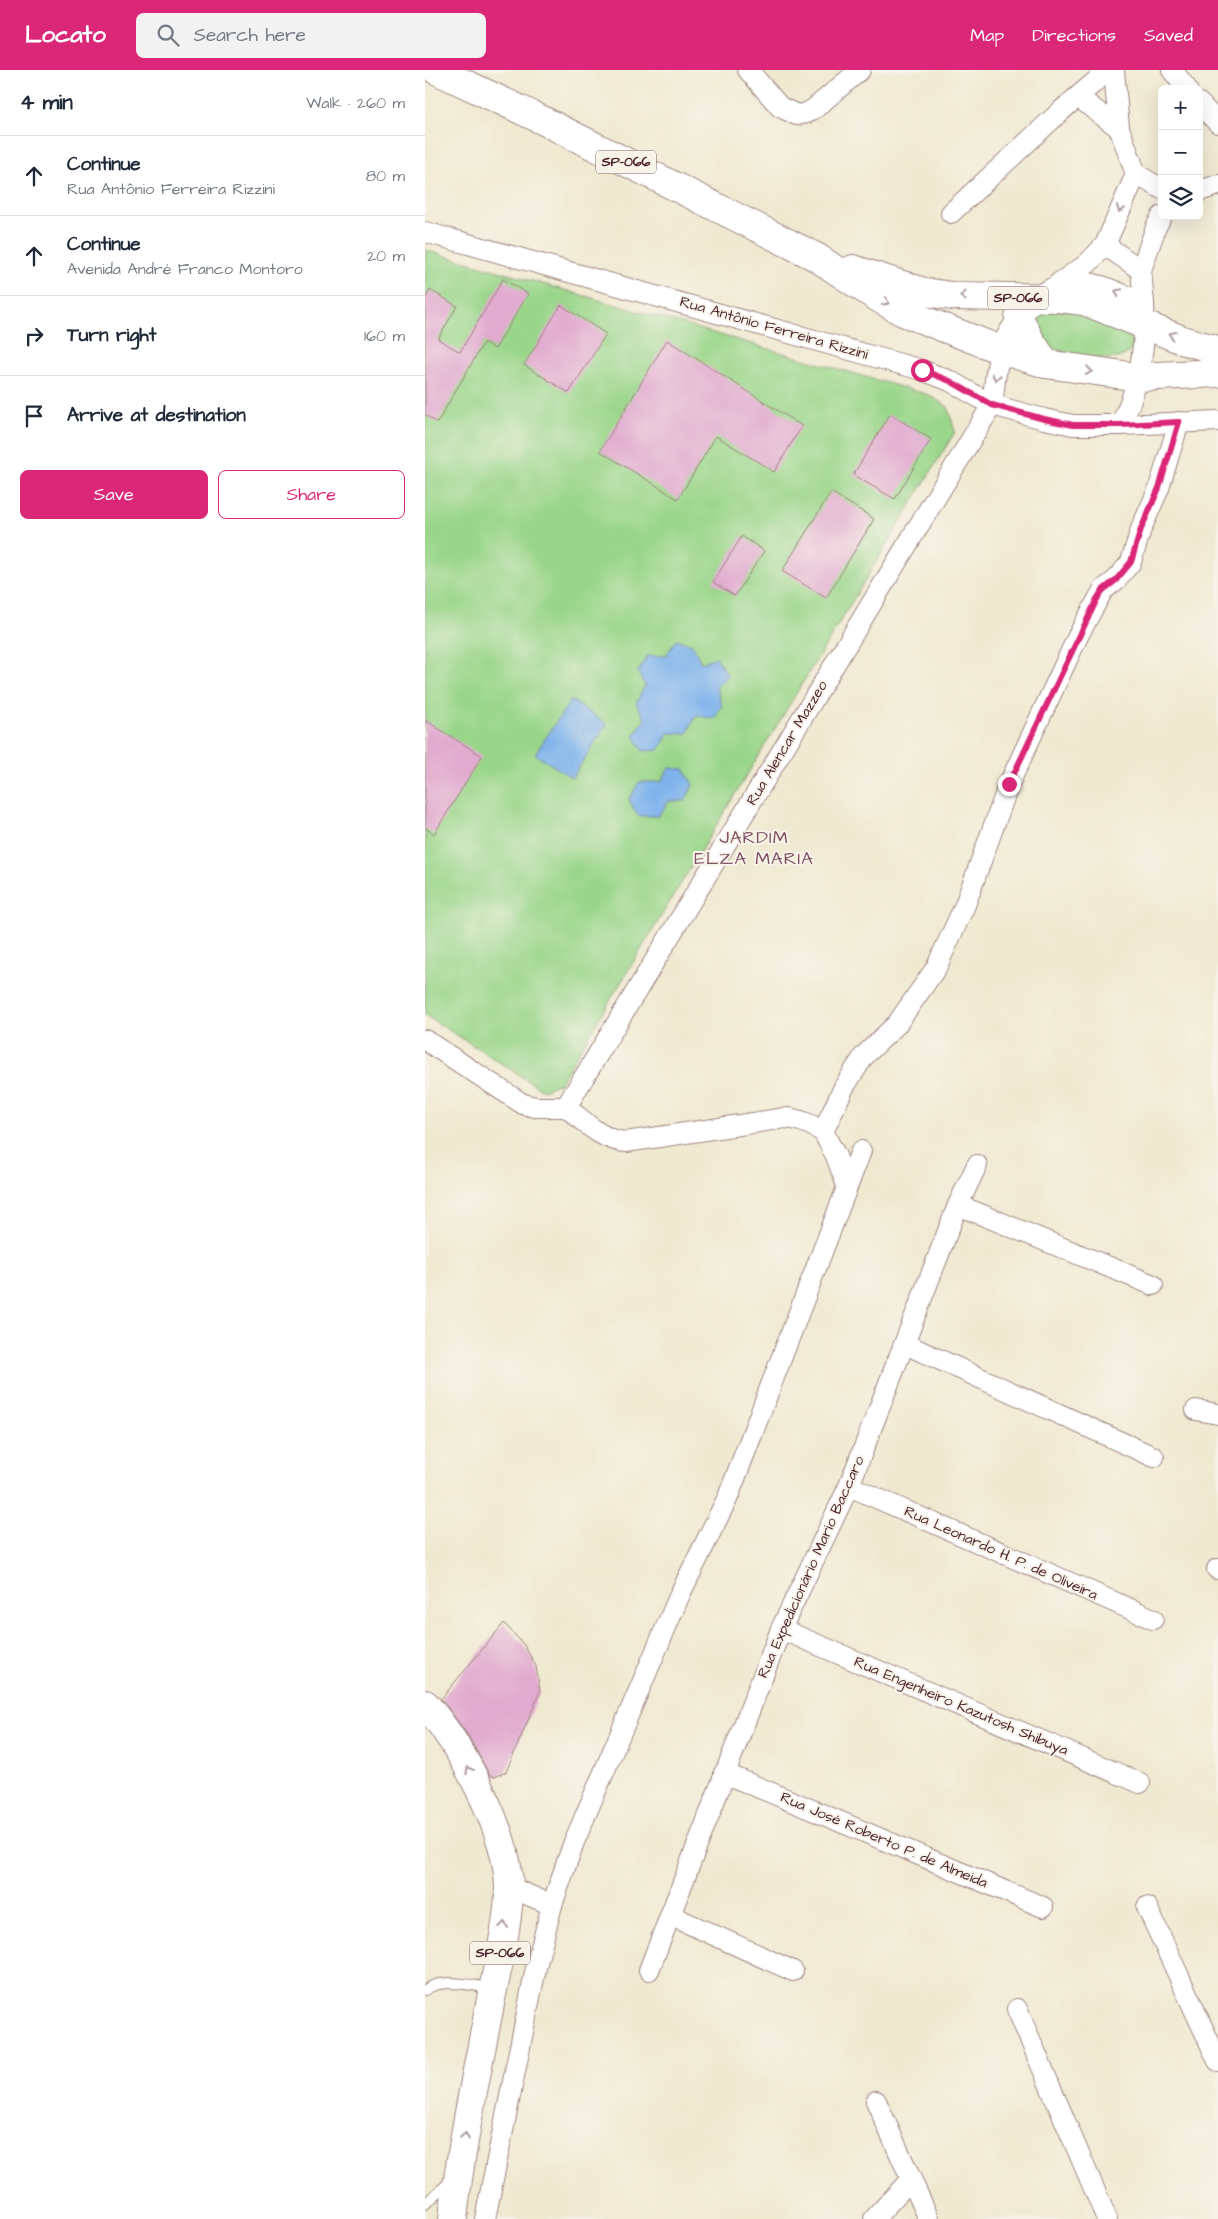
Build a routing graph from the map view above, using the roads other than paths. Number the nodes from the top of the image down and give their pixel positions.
1 (436, 70) edge
2 (748, 70) edge
3 (860, 70) edge
4 (1109, 70) edge
5 (1114, 70) edge
6 (1172, 70) edge
7 (1184, 85) edge
8 (1078, 96) junction
9 (1203, 107) edge
10 (1218, 123) edge
11 (1119, 128) junction
12 (1136, 174) junction
13 (1218, 184) edge
14 (1158, 187) edge
15 (1203, 190) edge
16 (951, 213) dead end
17 (1160, 220) edge
18 (425, 232) edge
19 (1105, 245) junction
20 (816, 257) junction
21 (1141, 270) junction
22 (1037, 300) junction
23 (1144, 315) junction
24 (1001, 350) junction
25 (1218, 350) edge
26 (1046, 364) junction
27 (1218, 373) edge
28 (1139, 377) junction
29 (992, 405) junction
30 (1218, 421) edge
31 (1179, 422) junction
32 (1120, 425) junction
33 (425, 1040) edge
34 (566, 1107) junction
35 (823, 1132) junction
36 (861, 1151) dead end
37 (977, 1165) dead end
38 (847, 1186) junction
39 (958, 1205) junction
40 (1153, 1285) dead end
41 (905, 1344) junction
42 (1196, 1410) dead end
43 (1218, 1414) edge
44 (1154, 1457) dead end
45 (849, 1486) junction
46 (1153, 1619) dead end
47 (781, 1629) junction
48 (425, 1704) edge
49 (724, 1773) junction
50 (1140, 1783) dead end
51 (509, 1887) junction
52 (552, 1905) junction
53 (1043, 1907) dead end
54 (1147, 1907) dead end
55 (671, 1916) junction
56 (649, 1970) dead end
57 (793, 1971) dead end
58 (493, 1988) junction
59 (425, 1990) edge
60 (1017, 2009) dead end
61 (1218, 2061) edge
62 (877, 2101) dead end
63 (458, 2174) junction
64 (911, 2179) junction
65 (425, 2204) edge
66 (453, 2219) edge
67 (485, 2219) edge
68 (874, 2219) edge
69 (929, 2219) edge
70 (1107, 2219) edge

1 - 20 main road, SP-066
2 - 3 street
4 - 8 street
5 - 11 street
6 - 7 street
8 - 11 street
8 - 16 street
9 - 10 street
11 - 12 street
12 - 14 street
12 -> 19 street
13 - 15 street
17 - 21 street
18 - 29 street, Rua Antônio Ferreira Rizzini
19 - 21 street
19 - 22 street
22 -> 20 main road, SP-066
20 -> 24 main road, SP-066
21 - 23 street
23 -> 22 main road, SP-066
22 - 24 street
22 - 26 main road
25 -> 23 main road, SP-066
23 - 28 street
24 - 26 main road, SP-066
24 -> 29 street
26 -> 28 main road, SP-066
27 - 28 main road, SP-066
28 - 32 street
29 - 32 street, Rua Antônio Ferreira Rizzini
29 - 34 street, Rua Alencar Mazzeo
30 - 31 street, Rua Antônio Ferreira Rizzini
31 - 32 street, Rua Antônio Ferreira Rizzini
31 - 35 street
33 - 34 street
34 - 35 street
35 - 38 street
36 - 38 street
37 - 39 street, Rua Expedicionário Mario Baccaro
38 - 52 street
39 - 40 street
39 - 41 street, Rua Expedicionário Mario Baccaro
41 - 44 street
41 - 45 street, Rua Expedicionário Mario Baccaro
42 - 43 street
45 - 46 street, Rua Leonardo H. P. de Oliveira
45 - 47 street, Rua Expedicionário Mario Baccaro
47 - 49 street, Rua Expedicionário Mario Baccaro
47 - 50 street, Rua Engenheiro Kazutosh Shibuya
51 -> 48 main road, SP-066
49 - 53 street, Rua José Roberto P. de Almeida
49 - 55 street, Rua Expedicionário Mario Baccaro
51 - 52 street
58 -> 51 main road, SP-066
52 - 67 street
54 - 61 street
55 - 56 street, Rua Expedicionário Mario Baccaro
55 - 57 street
58 - 59 lane
63 -> 58 main road, SP-066
60 - 70 street
62 - 64 street
63 - 65 lane
63 - 66 main road, SP-066
64 - 68 street
64 - 69 street

